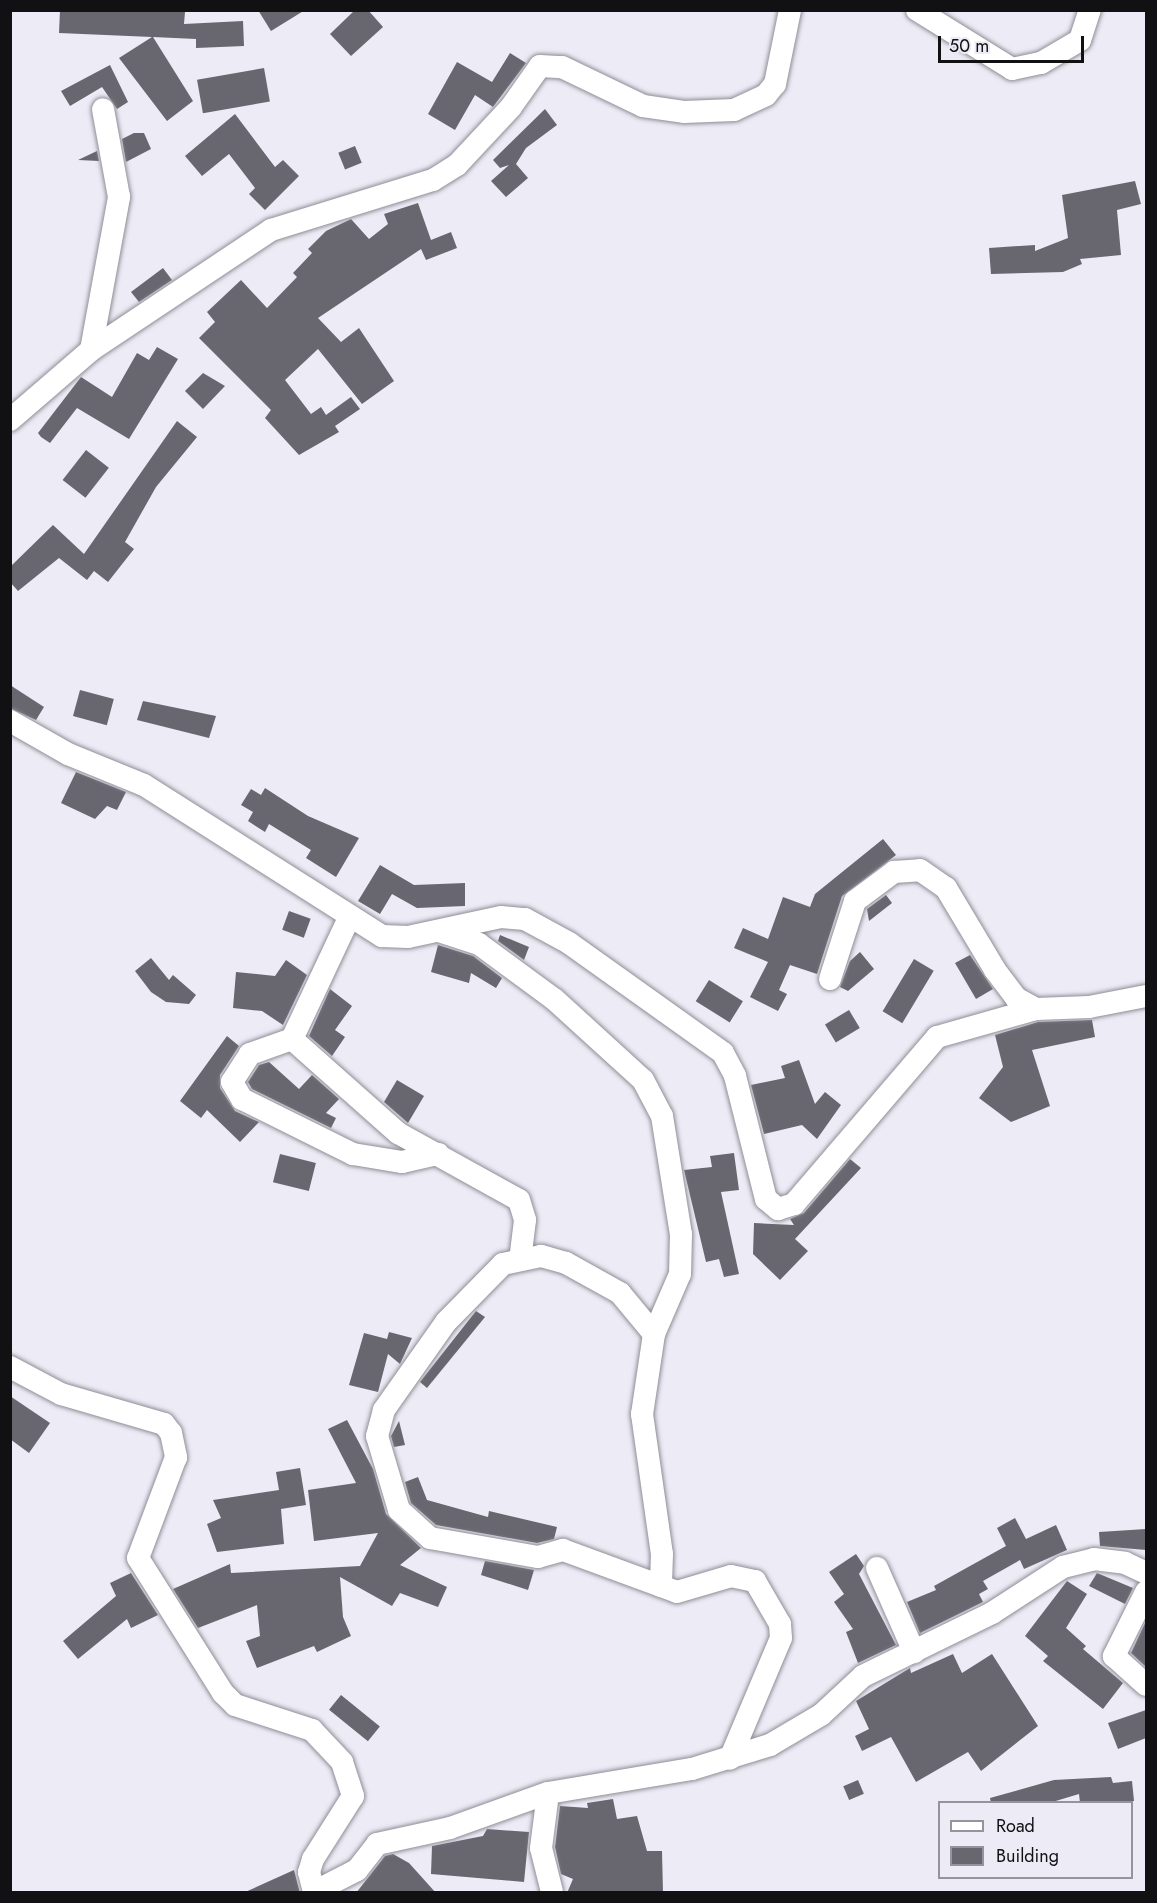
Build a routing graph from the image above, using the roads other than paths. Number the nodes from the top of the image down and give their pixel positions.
1 (790, 10) edge
2 (917, 10) edge
3 (1090, 10) edge
4 (103, 109) dead end
5 (91, 350) junction
6 (10, 420) edge
7 (10, 721) edge
8 (350, 918) junction
9 (439, 931) junction
10 (830, 978) dead end
11 (1146, 996) edge
12 (1036, 1009) junction
13 (292, 1039) junction
14 (438, 1154) junction
15 (520, 1258) junction
16 (654, 1334) junction
17 (10, 1367) edge
18 (877, 1568) dead end
19 (1146, 1573) edge
20 (661, 1586) junction
21 (1146, 1592) edge
22 (914, 1652) junction
23 (1146, 1685) edge
24 (730, 1759) junction
25 (548, 1793) junction
26 (314, 1893) edge
27 (552, 1893) edge

1 - 5 street
2 - 3 street
4 - 5 street
5 - 6 street
7 - 8 street
8 - 9 street
8 - 13 street
9 - 12 street
9 - 16 street
10 - 12 street
11 - 12 street
13 - 14 street
13 - 14 street
14 - 15 street
15 - 16 street
15 - 20 street
16 - 20 street
17 - 26 street
18 - 22 street
19 - 22 street
20 - 24 street
21 - 23 street
22 - 24 street
24 - 25 street
25 - 26 street
25 - 27 street

